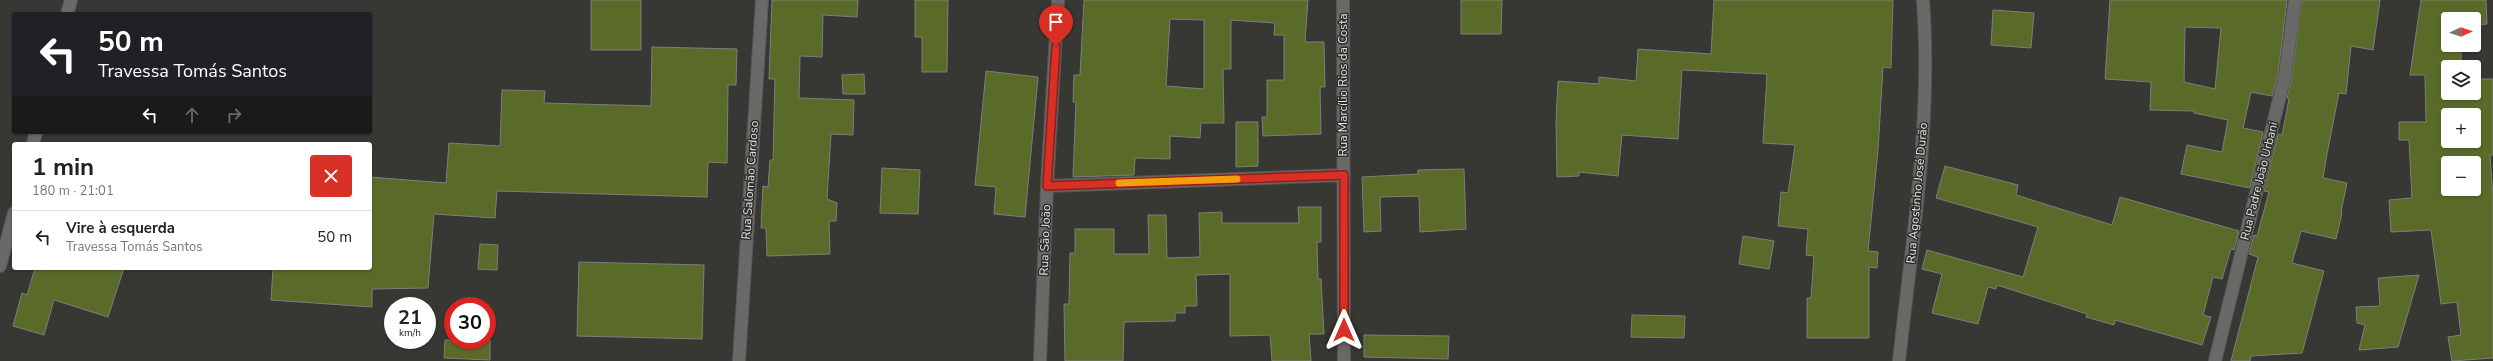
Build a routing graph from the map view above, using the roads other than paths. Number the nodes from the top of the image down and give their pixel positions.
1 (71, 0) edge
2 (762, 0) edge
3 (1058, 0) edge
4 (1343, 0) edge
5 (1923, 0) edge
6 (2295, 0) edge
7 (68, 12) edge
8 (1344, 175) junction
9 (1047, 186) junction
10 (12, 221) edge
11 (0, 266) edge
12 (739, 361) edge
13 (1040, 361) edge
14 (1344, 361) edge
15 (1899, 361) edge
16 (2216, 361) edge

1 - 7 street
2 - 12 street, Rua Salomão Cardoso
3 - 9 street, Rua São João
4 - 8 street, Rua Marcílio Rios da Costa
5 - 15 street, Rua Agostinho José Durão
6 - 16 street, Rua Padre João Urbani
8 - 9 street
8 - 14 street, Rua Marcílio Rios da Costa
9 - 13 street, Rua São João
10 - 11 street

